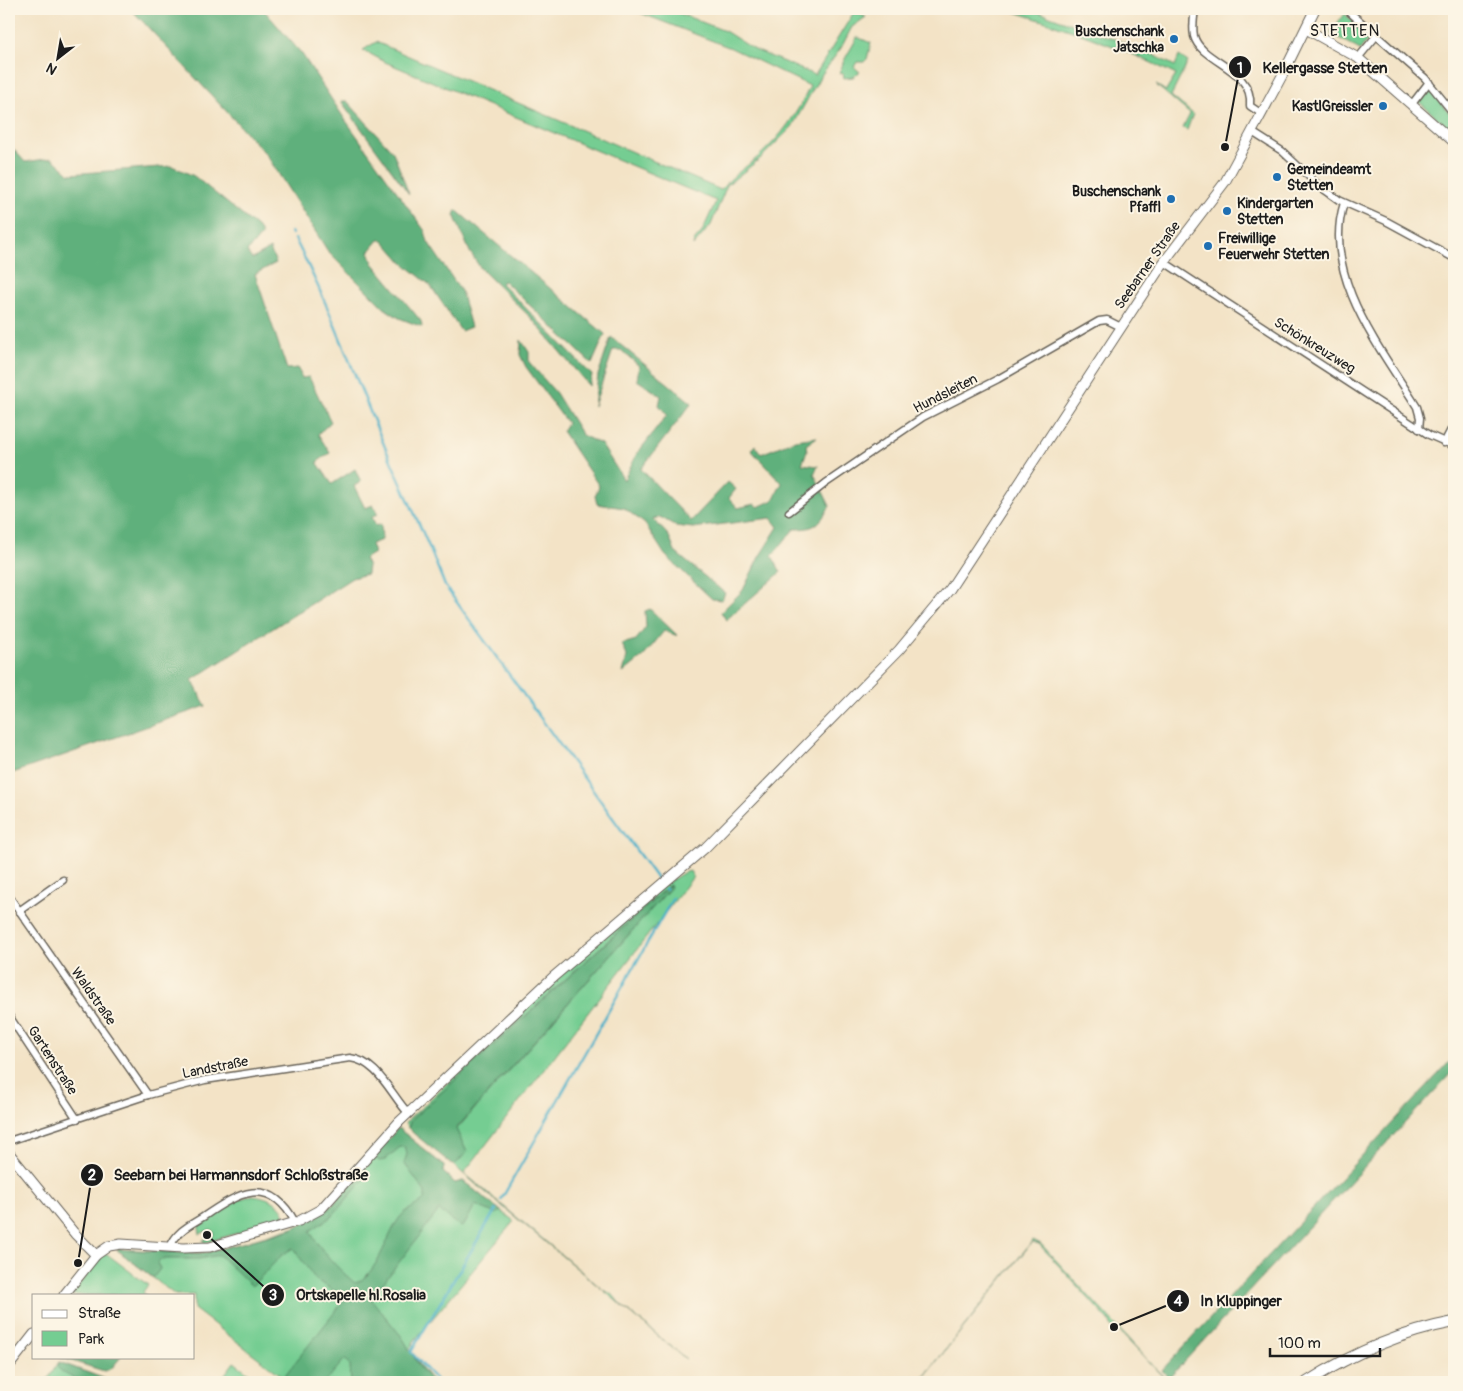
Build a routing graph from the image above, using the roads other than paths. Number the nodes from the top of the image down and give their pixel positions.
1 (1195, 9) edge
2 (1315, 9) edge
3 (1346, 9) edge
4 (1306, 29) junction
5 (1377, 36) junction
6 (1358, 58) junction
7 (1429, 82) junction
8 (1412, 104) junction
9 (1262, 114) junction
10 (1454, 114) edge
11 (1252, 132) junction
12 (1454, 142) edge
13 (1344, 203) junction
14 (1454, 258) edge
15 (1164, 262) junction
16 (1121, 327) junction
17 (1454, 424) edge
18 (1419, 429) junction
19 (1444, 443) junction
20 (1454, 446) edge
21 (789, 512) dead end
22 (63, 880) dead end
23 (9, 896) edge
24 (19, 911) junction
25 (9, 1016) edge
26 (148, 1095) junction
27 (409, 1114) junction
28 (77, 1119) junction
29 (9, 1141) edge
30 (9, 1153) edge
31 (295, 1222) junction
32 (170, 1248) junction
33 (96, 1254) junction
34 (65, 1294) edge
35 (1454, 1322) edge
36 (32, 1337) edge
37 (9, 1366) edge
38 (1308, 1382) edge

1 - 9 street
2 - 4 main road, Seebarner Straße
3 - 5 street
4 - 6 main road
4 - 9 main road, Seebarner Straße
5 - 6 street
5 - 7 street
6 - 8 main road
7 - 8 street
7 - 10 street
8 - 12 main road
9 - 11 main road, Seebarner Straße
11 - 13 street
11 - 15 main road, Seebarner Straße
13 - 14 street
13 - 18 street
15 - 16 main road, Seebarner Straße
15 - 18 street, Schönkreuzweg
16 - 21 street, Hundsleiten
16 - 27 main road, Seebarner Straße
17 - 19 street
18 - 19 street, Schönkreuzweg
19 - 20 street, Schönkreuzweg
22 - 24 street
23 - 24 street, Waldstraße
24 - 26 street, Waldstraße
25 - 28 street, Gartenstraße
26 - 27 street, Landstraße
26 - 28 street, Landstraße
27 - 31 main road, Seebarner Straße
28 - 29 street, Landstraße
30 - 33 main road
31 - 32 main road, Seebarner Straße
31 - 32 street
32 - 33 main road, Seebarner Straße
33 - 34 main road
35 - 38 main road
36 - 37 main road

